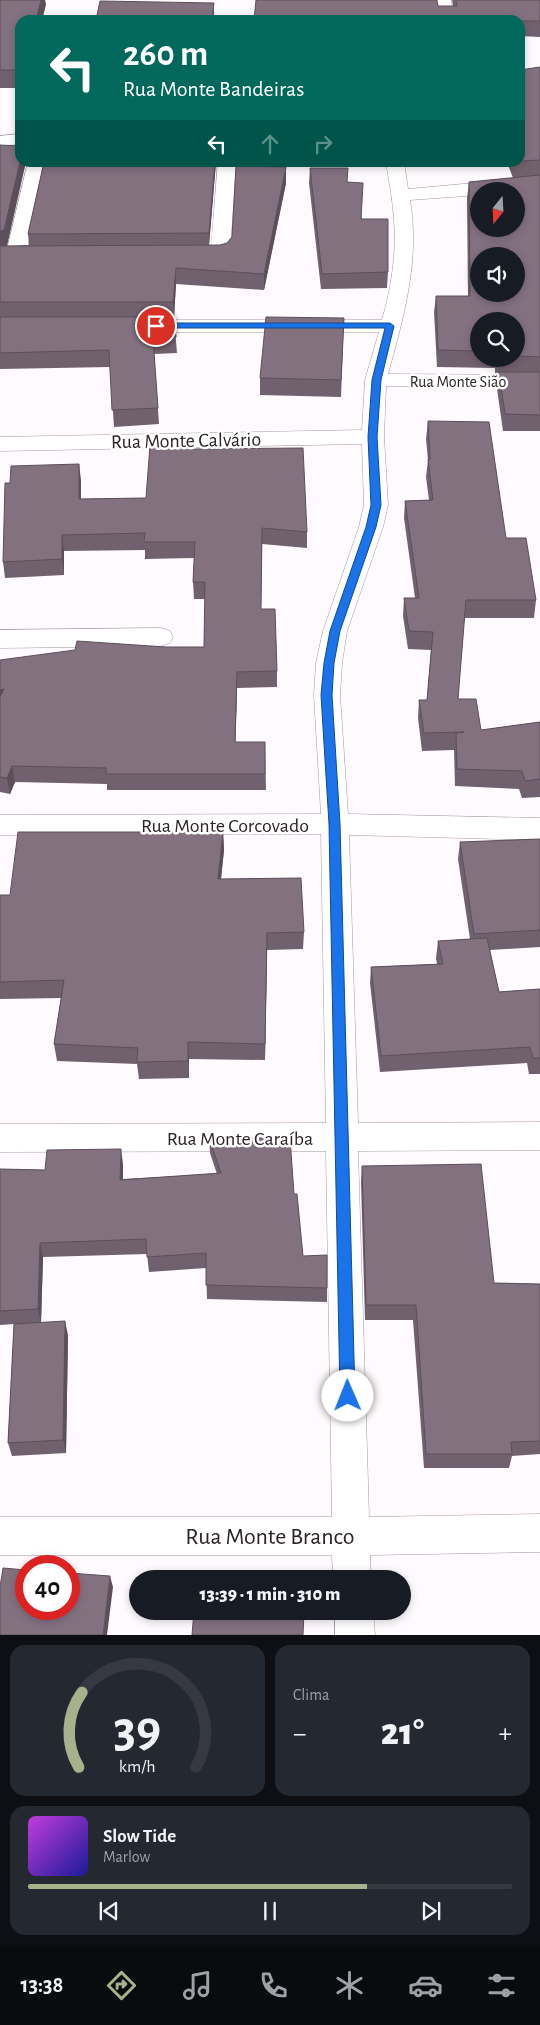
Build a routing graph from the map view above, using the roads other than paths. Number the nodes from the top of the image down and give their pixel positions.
1 (443, 0) edge
2 (445, 15) edge
3 (15, 140) edge
4 (0, 141) edge
5 (35, 167) edge
6 (227, 167) edge
7 (396, 167) edge
8 (540, 183) edge
9 (401, 195) junction
10 (171, 253) edge
11 (8, 254) edge
12 (35, 254) edge
13 (117, 326) edge
14 (390, 326) junction
15 (376, 380) junction
16 (540, 381) edge
17 (373, 437) junction
18 (0, 444) edge
19 (161, 637) dead end
20 (0, 638) edge
21 (335, 824) junction
22 (0, 825) edge
23 (540, 829) edge
24 (540, 1136) edge
25 (341, 1137) junction
26 (0, 1138) edge
27 (540, 1533) edge
28 (0, 1536) edge
29 (351, 1536) junction
30 (352, 1570) edge
31 (354, 1620) edge
32 (354, 1635) edge

1 - 2 street
3 - 4 street
5 - 11 street
6 - 10 street
7 - 9 street
8 - 9 street
9 - 14 street
11 - 12 street
13 - 14 street
14 - 15 street
15 - 16 street, Rua Monte Sião
15 - 17 street
17 - 18 street, Rua Monte Calvário
17 - 21 street
19 - 20 street
21 - 22 street, Rua Monte Corcovado
21 - 23 street, Rua Monte Corcovado
21 - 25 street
24 - 25 street, Rua Monte Caraíba
25 - 26 street, Rua Monte Caraíba
25 - 29 street
27 - 29 street, Rua Monte Branco
28 - 29 street, Rua Monte Branco
29 - 30 street
31 - 32 street

